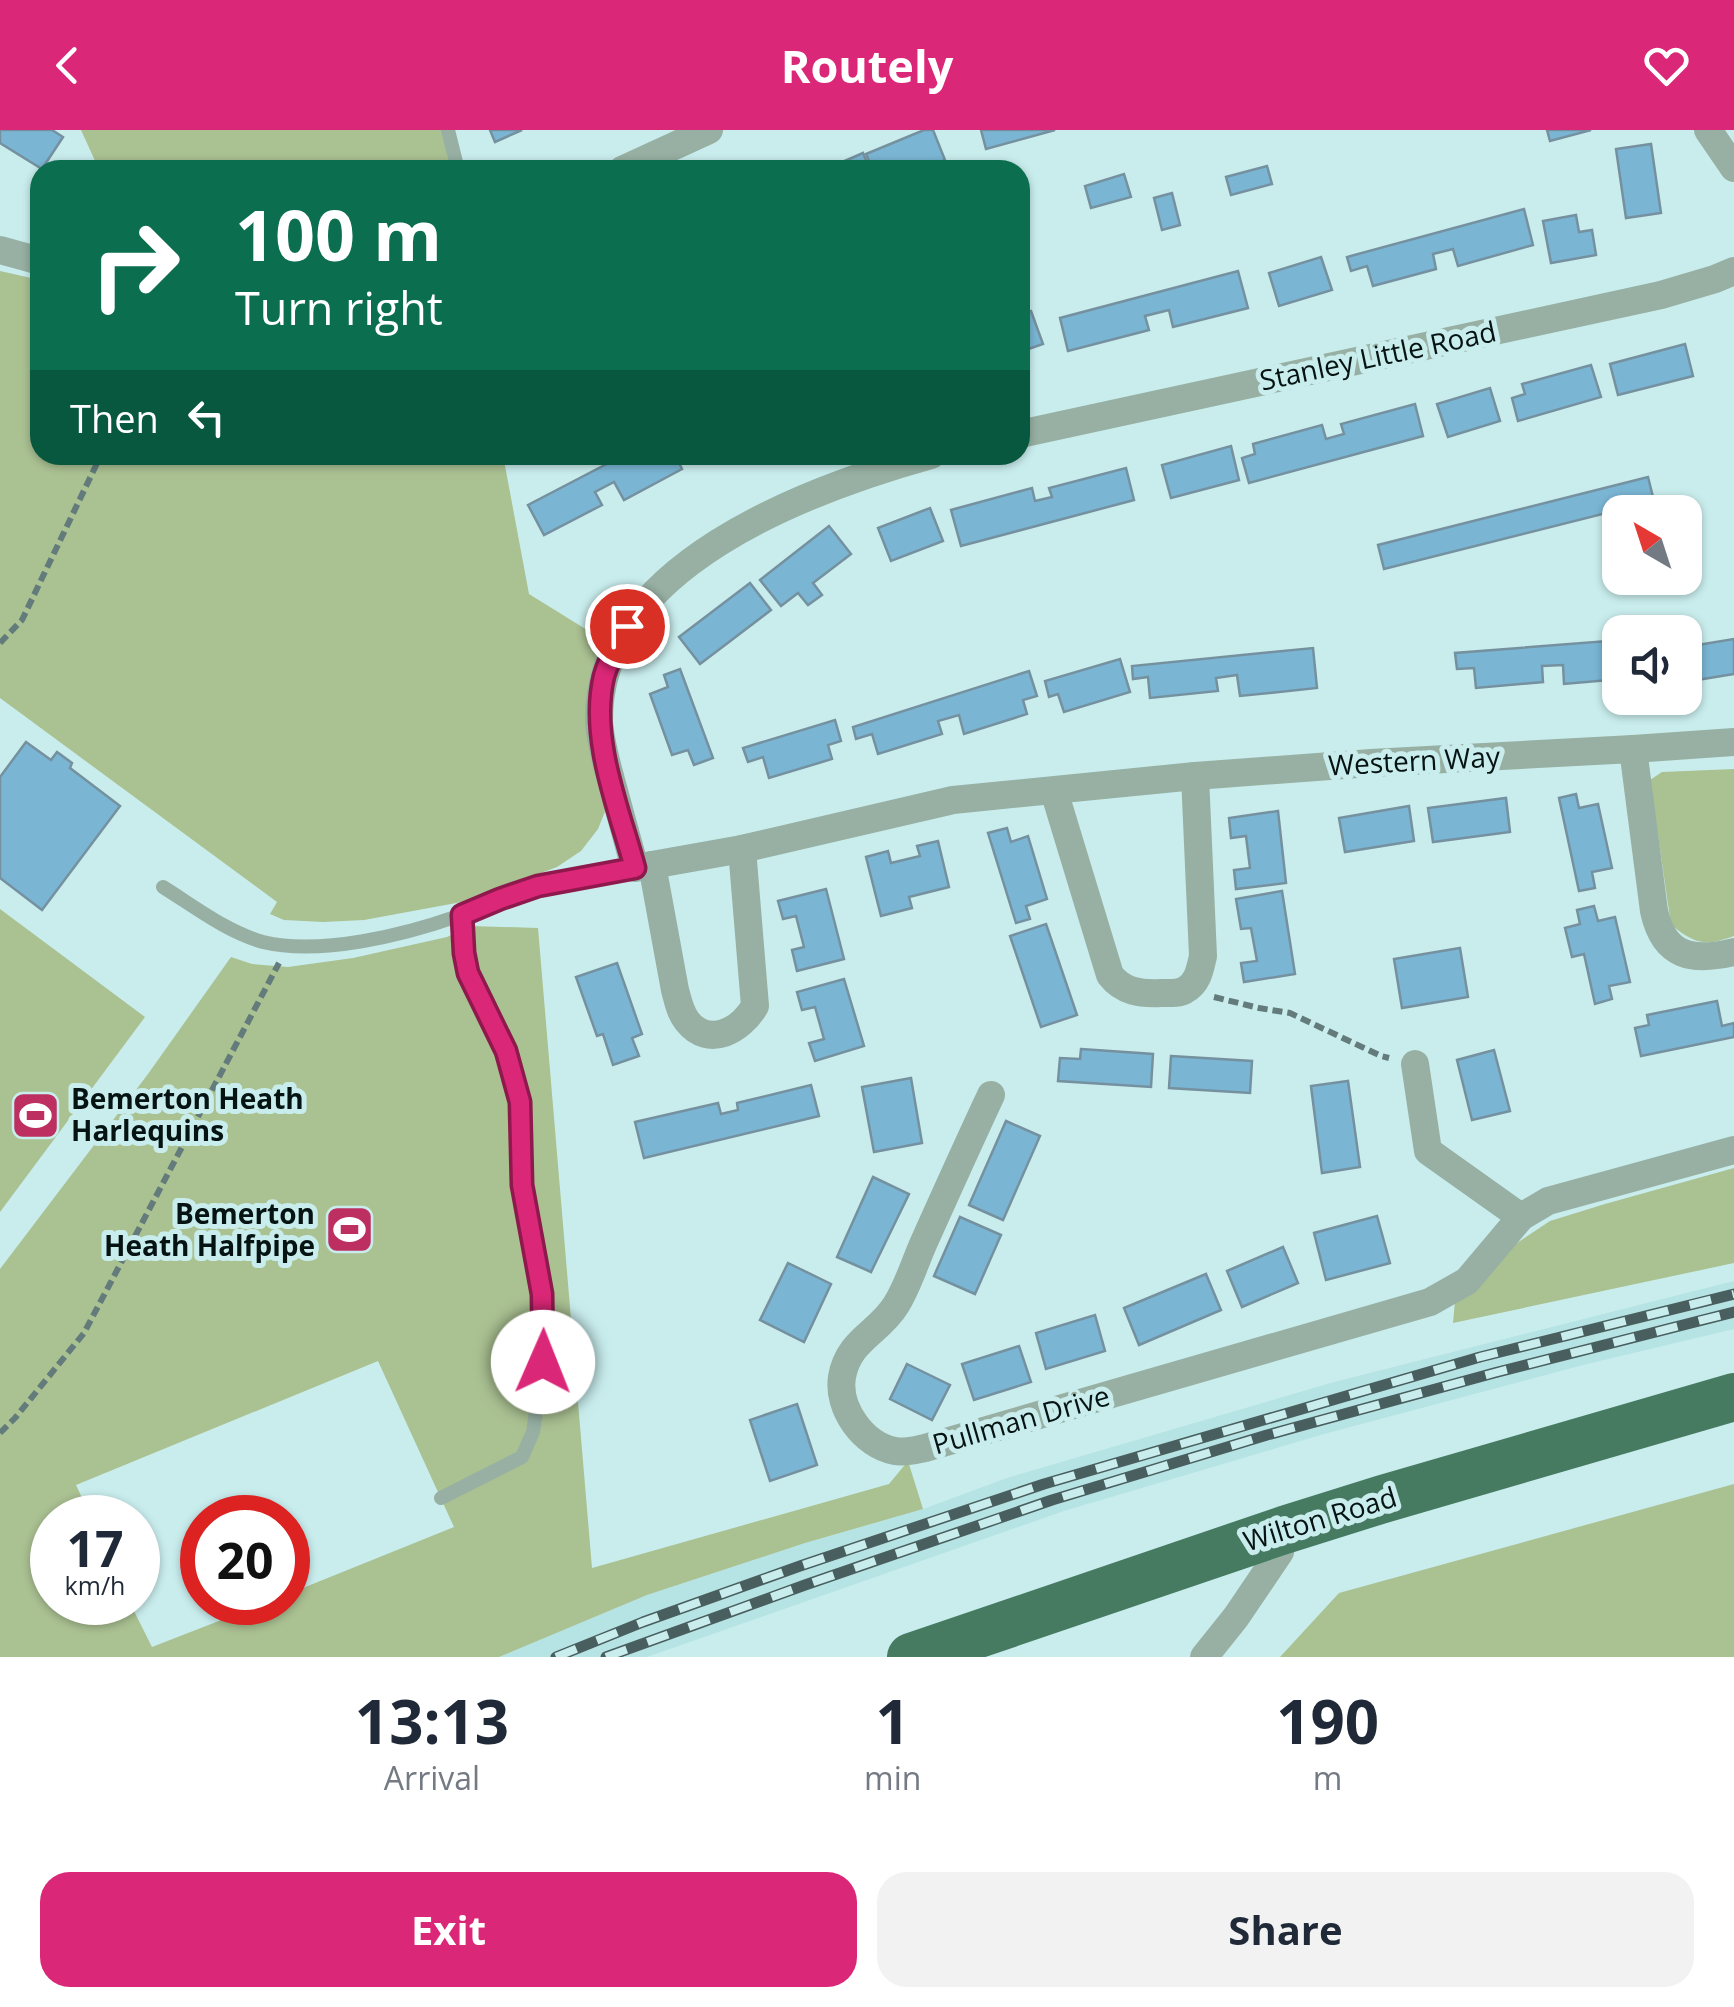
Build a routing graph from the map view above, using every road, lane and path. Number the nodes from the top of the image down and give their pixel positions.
1 (448, 130) edge
2 (710, 130) edge
3 (1708, 130) edge
4 (456, 160) edge
5 (644, 160) edge
6 (1734, 168) edge
7 (0, 250) edge
8 (30, 258) edge
9 (1734, 271) edge
10 (1030, 432) edge
11 (96, 465) edge
12 (894, 465) edge
13 (0, 644) edge
14 (1734, 742) edge
15 (1633, 750) junction
16 (1196, 776) junction
17 (1054, 790) junction
18 (742, 849) junction
19 (644, 867) junction
20 (163, 887) dead end
21 (462, 915) junction
22 (288, 946) junction
23 (1734, 952) edge
24 (1187, 990) junction
25 (1415, 1064) joint
26 (990, 1095) dead end
27 (1734, 1150) edge
28 (1522, 1217) junction
29 (1734, 1398) edge
30 (0, 1433) edge
31 (441, 1498) dead end
32 (1284, 1530) junction
33 (911, 1657) edge
34 (1204, 1657) edge

1 - 4 lane
2 - 5 street
3 - 6 street
7 - 8 street
9 - 10 street, Stanley Little Road
11 - 13 path
12 - 19 street
14 - 15 street, Western Way
15 - 16 street, Western Way
15 - 23 street
16 - 17 street, Western Way
16 - 24 street
17 - 18 street, Western Way
17 - 24 street
18 - 19 street, Western Way
18 - 19 street
19 - 21 lane
20 - 22 lane
21 - 22 lane
21 - 31 lane
22 - 30 path
24 - 25 path
25 - 28 street
26 - 28 street, Pullman Drive
27 - 28 street, Pullman Drive
29 - 32 highway, Wilton Road
32 - 33 highway, Wilton Road
32 - 34 street

